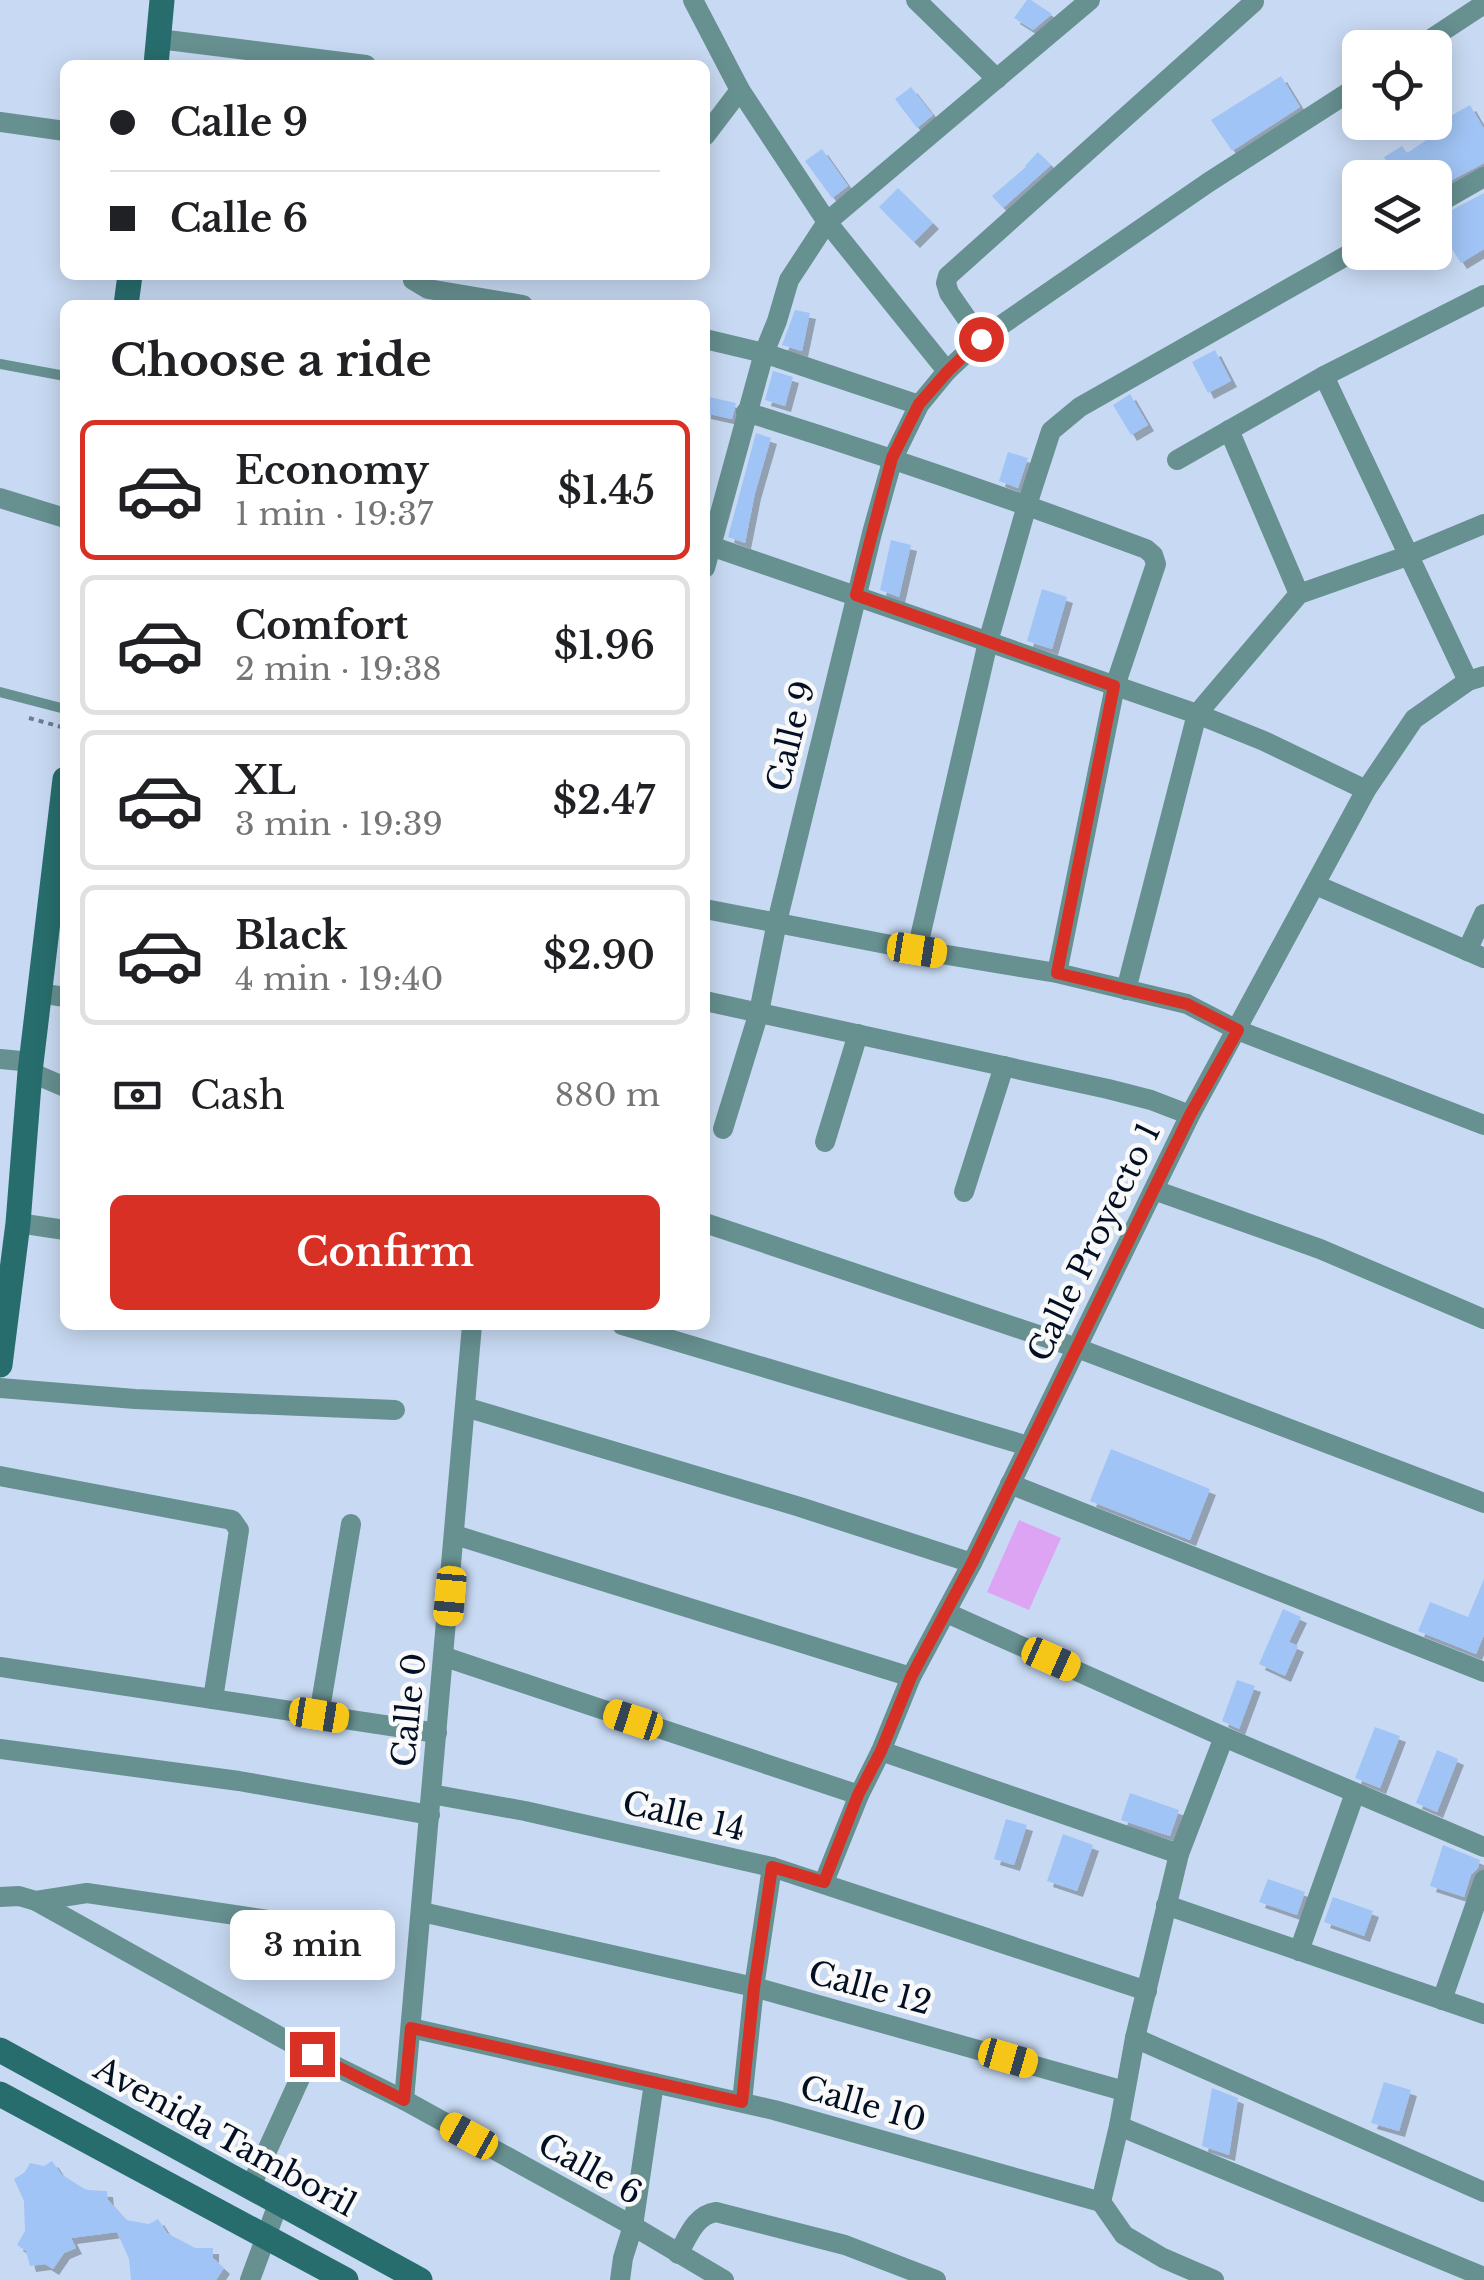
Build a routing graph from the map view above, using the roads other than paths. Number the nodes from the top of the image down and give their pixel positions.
1 (162, 0) edge
2 (694, 0) edge
3 (916, 0) edge
4 (1090, 0) edge
5 (1254, 2) edge
6 (1484, 4) edge
7 (1444, 30) edge
8 (158, 52) edge
9 (286, 60) edge
10 (997, 78) junction
11 (740, 90) junction
12 (1342, 96) edge
13 (0, 122) edge
14 (60, 129) edge
15 (710, 129) edge
16 (1484, 176) edge
17 (1452, 194) edge
18 (827, 222) junction
19 (1342, 258) edge
20 (415, 280) edge
21 (1484, 295) edge
22 (471, 300) edge
23 (981, 339) junction
24 (710, 340) edge
25 (764, 353) junction
26 (0, 364) edge
27 (948, 371) junction
28 (60, 375) edge
29 (1324, 376) junction
30 (919, 404) junction
31 (746, 412) junction
32 (1230, 430) junction
33 (892, 458) junction
34 (1178, 460) dead end
35 (0, 498) edge
36 (1027, 505) junction
37 (60, 516) edge
38 (1484, 524) edge
39 (710, 537) edge
40 (710, 545) edge
41 (1407, 556) junction
42 (1299, 594) junction
43 (856, 595) junction
44 (988, 642) junction
45 (1476, 679) edge
46 (1114, 686) junction
47 (0, 692) edge
48 (60, 708) edge
49 (1198, 714) junction
50 (1366, 790) junction
51 (1316, 885) junction
52 (59, 888) edge
53 (710, 910) edge
54 (1484, 914) edge
55 (777, 922) junction
56 (917, 950) junction
57 (1475, 955) edge
58 (1057, 973) junction
59 (1126, 990) junction
60 (52, 995) edge
61 (710, 1002) edge
62 (760, 1012) junction
63 (1238, 1030) junction
64 (858, 1034) junction
65 (0, 1059) edge
66 (1004, 1066) junction
67 (31, 1067) junction
68 (60, 1084) edge
69 (1190, 1115) junction
70 (1484, 1125) edge
71 (724, 1129) dead end
72 (825, 1142) dead end
73 (1154, 1190) junction
74 (964, 1192) dead end
75 (18, 1223) junction
76 (710, 1225) edge
77 (60, 1229) edge
78 (1484, 1319) edge
79 (472, 1330) edge
80 (639, 1330) edge
81 (1077, 1348) junction
82 (0, 1366) edge
83 (0, 1388) edge
84 (465, 1407) junction
85 (395, 1410) dead end
86 (1028, 1446) junction
87 (0, 1476) edge
88 (1010, 1484) junction
89 (1484, 1503) edge
90 (351, 1524) dead end
91 (454, 1535) junction
92 (972, 1563) junction
93 (947, 1612) junction
94 (444, 1657) junction
95 (0, 1666) edge
96 (1484, 1672) edge
97 (911, 1677) junction
98 (213, 1699) junction
99 (319, 1715) junction
100 (436, 1732) junction
101 (1224, 1737) junction
102 (0, 1748) edge
103 (881, 1751) junction
104 (1355, 1792) junction
105 (858, 1795) junction
106 (430, 1805) junction
107 (1484, 1847) edge
108 (1179, 1854) junction
109 (772, 1867) junction
110 (1484, 1880) edge
111 (824, 1882) junction
112 (0, 1897) edge
113 (36, 1902) junction
114 (1166, 1905) junction
115 (422, 1912) junction
116 (308, 1926) dead end
117 (1299, 1950) junction
118 (754, 1988) junction
119 (1146, 1990) junction
120 (1442, 2000) junction
121 (1484, 2014) edge
122 (411, 2028) junction
123 (1135, 2038) junction
124 (0, 2050) edge
125 (312, 2054) junction
126 (654, 2082) junction
127 (1124, 2090) junction
128 (0, 2094) edge
129 (404, 2100) junction
130 (742, 2102) junction
131 (1118, 2126) junction
132 (250, 2188) junction
133 (1484, 2192) edge
134 (1100, 2202) junction
135 (278, 2204) junction
136 (632, 2226) junction
137 (265, 2237) junction
138 (678, 2254) junction
139 (1484, 2277) edge
140 (250, 2280) edge
141 (346, 2280) edge
142 (420, 2280) edge
143 (620, 2280) edge
144 (724, 2280) edge
145 (936, 2280) edge
146 (1214, 2280) edge

1 - 8 main road
2 - 11 street
3 - 10 street
4 - 10 street
5 - 23 street
6 - 7 street
8 - 9 street
10 - 18 street
11 - 15 street
11 - 18 street
12 - 23 street, Calle 9
13 - 14 street
16 - 17 street
18 - 25 street
18 - 27 street
19 - 36 street
20 - 22 street
21 - 29 street
23 - 27 street, Calle 9
24 - 25 street
25 - 30 street
25 - 31 street
26 - 28 lane
27 - 30 street, Calle 9
29 - 32 street
29 - 41 street
30 - 33 street, Calle 9
31 - 33 street
31 - 39 street
32 - 34 street
32 - 42 street
33 - 36 street
33 - 43 street, Calle 9
35 - 37 street
36 - 44 street
36 - 46 street
38 - 41 street
40 - 43 street
41 - 42 street
41 - 45 street
42 - 49 street
43 - 44 street
43 - 55 street, Calle 9
44 - 46 street
44 - 56 street
45 - 50 street, Calle Proyecto 1
46 - 49 street
46 - 58 street
47 - 48 lane
49 - 50 street
49 - 59 street
50 - 51 street, Calle Proyecto 1
51 - 57 street
51 - 63 street, Calle Proyecto 1
52 - 60 main road
53 - 55 street
54 - 57 street
55 - 56 street
55 - 62 street, Calle 9
56 - 58 street
58 - 59 street
59 - 63 street
60 - 67 main road
61 - 62 street
62 - 64 street
62 - 71 street, Calle 9
63 - 69 street, Calle Proyecto 1
63 - 70 street
64 - 66 street
64 - 72 street
65 - 67 street
66 - 69 street
66 - 74 street
67 - 68 street
67 - 75 main road
69 - 73 street, Calle Proyecto 1
73 - 78 street
73 - 81 street, Calle Proyecto 1
75 - 77 street
75 - 82 main road
76 - 81 street
79 - 84 street, Calle 0
80 - 86 street
81 - 86 street, Calle Proyecto 1
81 - 89 street
83 - 85 street
84 - 91 street, Calle 0
84 - 92 street
86 - 88 street, Calle Proyecto 1
87 - 98 street
88 - 92 street, Calle Proyecto 1
88 - 96 street
90 - 99 street
91 - 94 street, Calle 0
91 - 97 street
92 - 93 street, Calle Proyecto 1
93 - 97 street, Calle Proyecto 1
93 - 101 street
94 - 100 street, Calle 0
94 - 105 street
95 - 98 street
97 - 103 street, Calle Proyecto 1
98 - 99 street
99 - 100 street
100 - 106 street, Calle 0
101 - 104 street
101 - 108 street
102 - 106 street, Calle 14
103 - 105 street, Calle Proyecto 1
103 - 108 street
104 - 107 street
104 - 117 street
105 - 111 street, Calle Proyecto 1
106 - 109 street, Calle 14
106 - 115 street, Calle 0
108 - 114 street
109 - 111 street, Calle 14
109 - 118 street
110 - 120 street
111 - 119 street, Calle 14
112 - 113 street, Calle 6
113 - 116 street
113 - 125 street, Calle 6
114 - 117 street
114 - 119 street
115 - 118 street, Calle 12
115 - 122 street, Calle 0
117 - 120 street
118 - 127 street, Calle 12
118 - 130 street
119 - 123 street
120 - 121 street
122 - 126 street, Calle 10
122 - 129 street, Calle 0
123 - 127 street
123 - 133 street
124 - 132 main road, Avenida Tamboril
125 - 129 street, Calle 6
125 - 132 street
126 - 130 street, Calle 10
126 - 136 street
127 - 131 street
128 - 137 main road, Avenida Tamboril
129 - 136 street, Calle 6
130 - 134 street, Calle 10
131 - 134 street
131 - 139 street
132 - 135 main road, Avenida Tamboril
134 - 146 street
135 - 137 street
135 - 142 main road, Avenida Tamboril
136 - 138 street, Calle 6
136 - 143 street
137 - 140 street
137 - 141 main road, Avenida Tamboril
138 - 144 street, Calle 6
138 - 145 street

